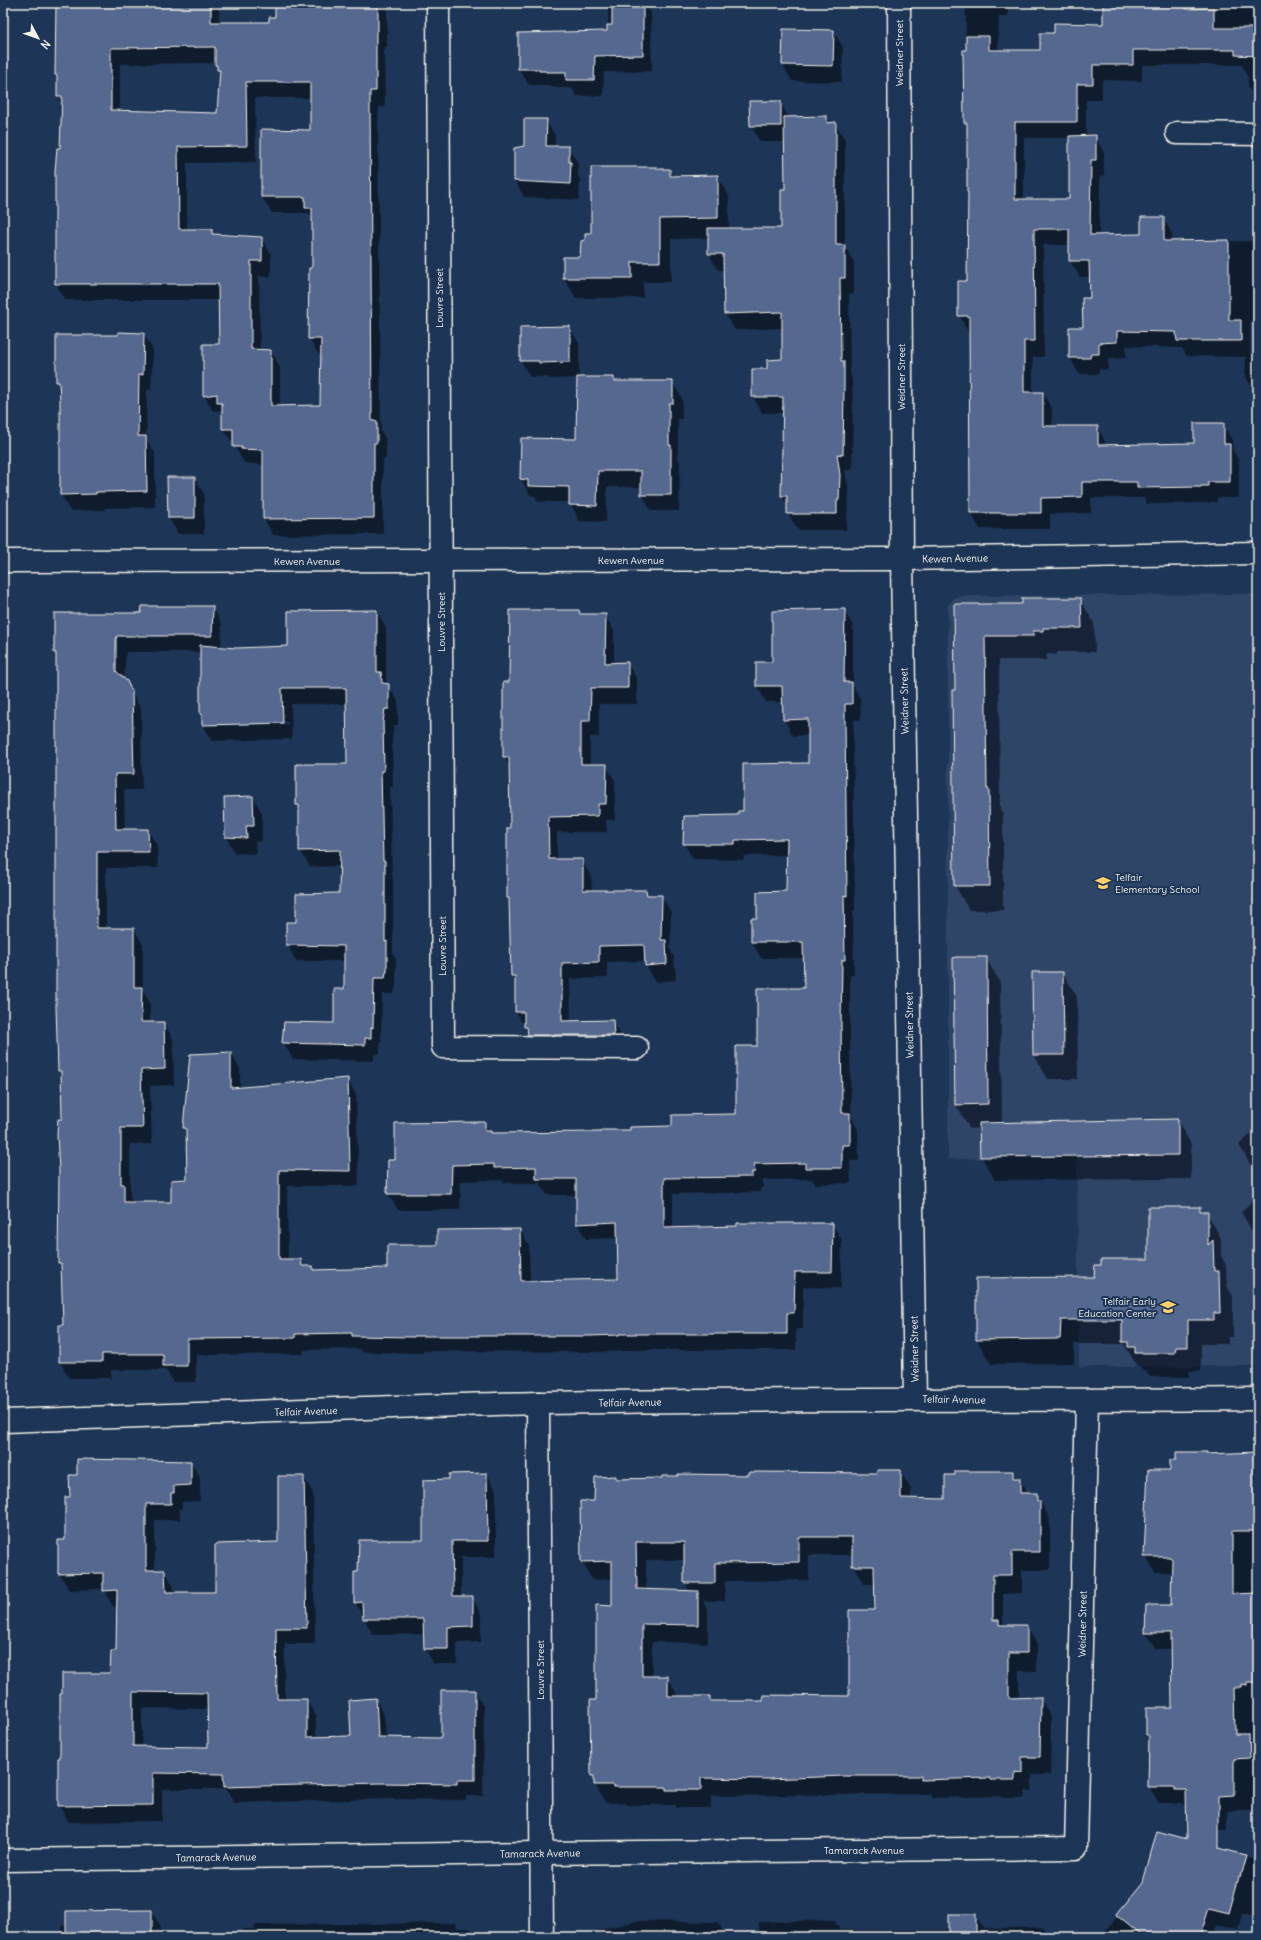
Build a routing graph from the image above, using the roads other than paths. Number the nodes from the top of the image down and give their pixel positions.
1 (438, 3) edge
2 (898, 3) edge
3 (1178, 133) dead end
4 (1258, 134) edge
5 (1258, 553) edge
6 (902, 559) junction
7 (440, 560) junction
8 (3, 561) edge
9 (637, 1048) dead end
10 (915, 1399) junction
11 (1258, 1399) edge
12 (1087, 1400) junction
13 (538, 1403) junction
14 (3, 1421) edge
15 (1076, 1848) joint
16 (541, 1852) junction
17 (3, 1860) edge
18 (542, 1937) edge

1 - 7 street, Louvre Street
2 - 6 street, Weidner Street
3 - 4 street
5 - 6 street, Kewen Avenue
6 - 7 street, Kewen Avenue
6 - 10 street, Weidner Street
7 - 8 street, Kewen Avenue
7 - 9 street, Louvre Street
10 - 12 street, Telfair Avenue
10 - 13 street, Telfair Avenue
11 - 12 street, Telfair Avenue
12 - 15 street, Weidner Street
13 - 14 street, Telfair Avenue
13 - 16 street, Louvre Street
15 - 16 street, Tamarack Avenue
16 - 17 street, Tamarack Avenue
16 - 18 street, Louvre Street

